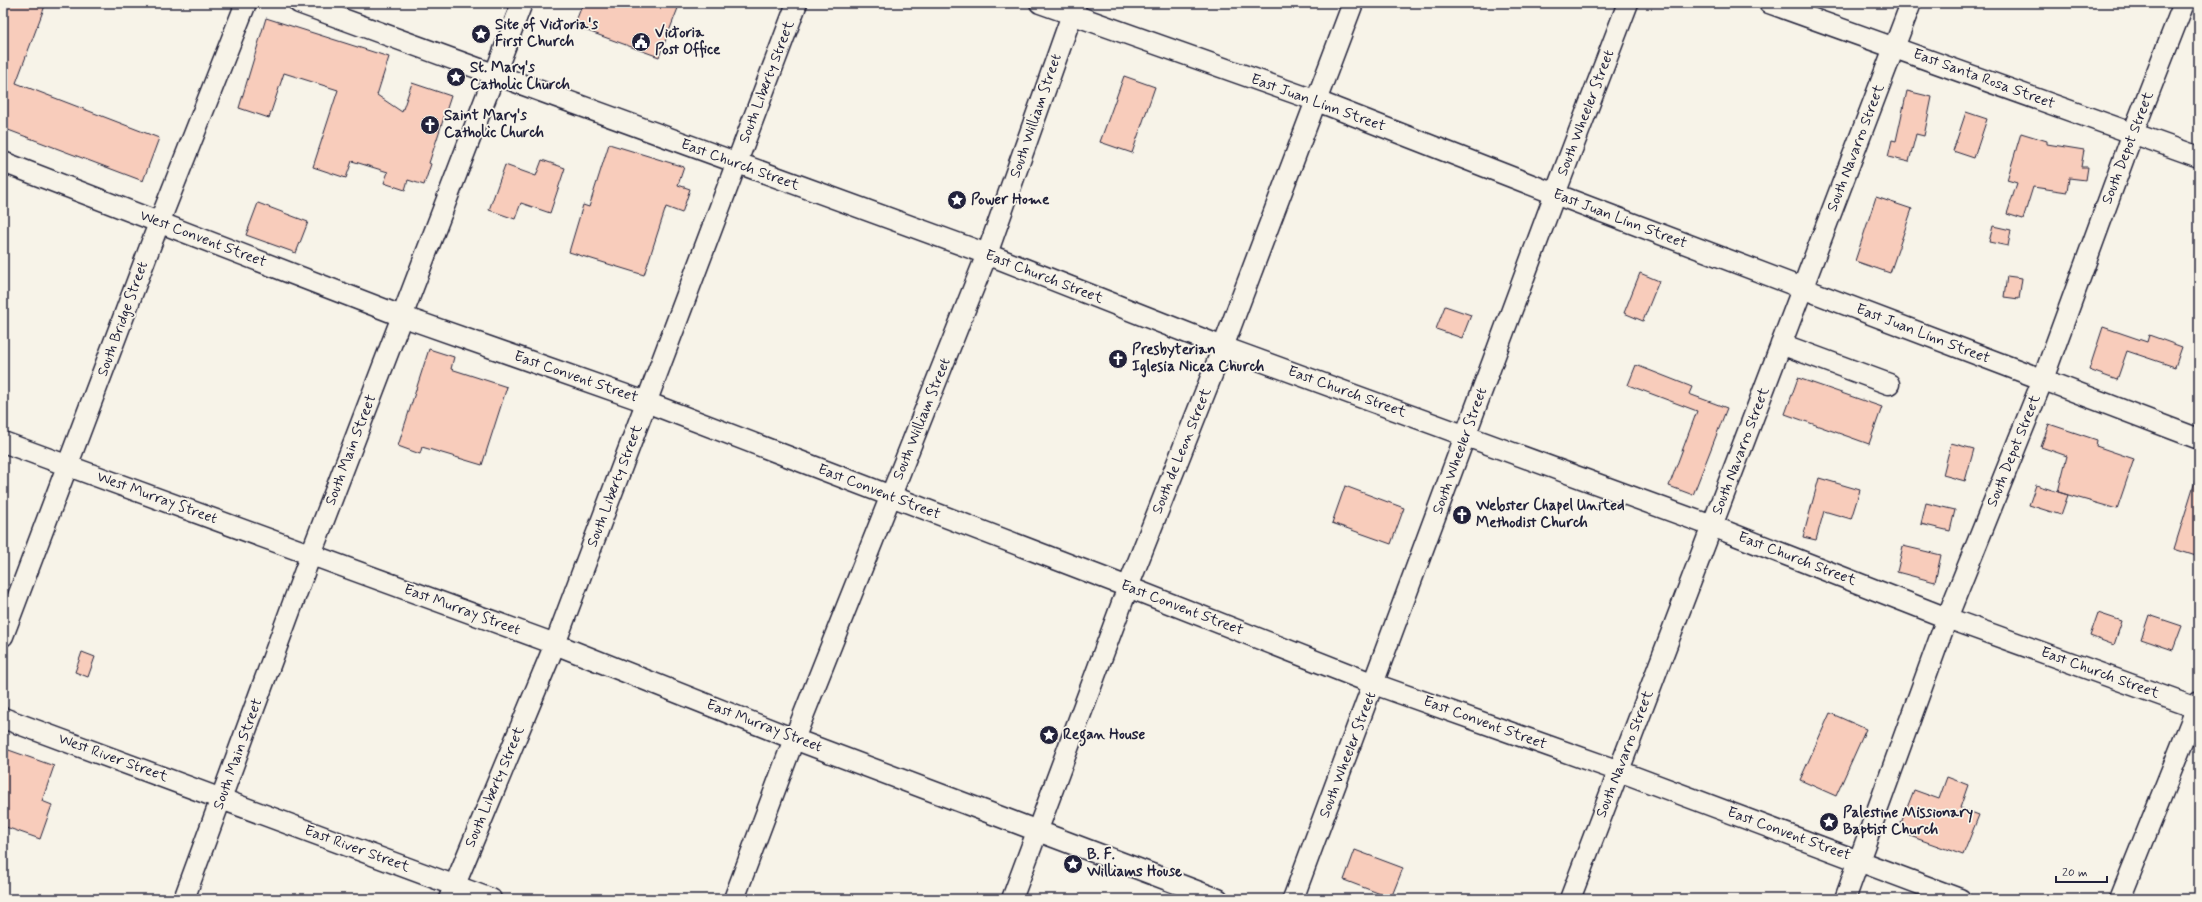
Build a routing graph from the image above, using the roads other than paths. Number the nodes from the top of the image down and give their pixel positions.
1 (246, 3) edge
2 (299, 3) edge
3 (522, 3) edge
4 (797, 3) edge
5 (1040, 3) edge
6 (1353, 3) edge
7 (1628, 3) edge
8 (1769, 3) edge
9 (1911, 3) edge
10 (2184, 3) edge
11 (1073, 9) edge
12 (1894, 47) junction
13 (495, 74) junction
14 (1317, 101) junction
15 (2133, 132) junction
16 (2199, 157) edge
17 (3, 162) edge
18 (735, 163) junction
19 (1555, 194) junction
20 (159, 223) junction
21 (987, 254) junction
22 (1803, 288) junction
23 (404, 316) junction
24 (1781, 344) junction
25 (1223, 347) junction
26 (2043, 379) junction
27 (1889, 384) dead end
28 (646, 402) junction
29 (1466, 435) junction
30 (2199, 439) edge
31 (3, 442) edge
32 (69, 466) junction
33 (891, 497) junction
34 (1712, 526) junction
35 (311, 554) junction
36 (1128, 587) junction
37 (1947, 618) junction
38 (3, 636) edge
39 (556, 644) junction
40 (1374, 684) junction
41 (2198, 706) edge
42 (3, 718) edge
43 (794, 739) junction
44 (1619, 771) junction
45 (222, 799) junction
46 (1038, 830) junction
47 (1860, 860) junction
48 (452, 892) edge
49 (184, 899) edge
50 (491, 899) edge
51 (734, 899) edge
52 (1012, 899) edge
53 (1218, 899) edge
54 (1293, 899) edge
55 (1570, 899) edge
56 (1845, 899) edge
57 (1960, 899) edge
58 (2120, 899) edge

1 - 20 street, South Bridge Street
2 - 13 street, East Church Street
3 - 13 street, South Main Street
4 - 18 street, South Liberty Street
5 - 11 street, East Juan Linn Street
6 - 14 street, South de Leon Street
7 - 19 street, South Wheeler Street
8 - 12 street, East Santa Rosa Street
9 - 12 street, South Navarro Street
10 - 15 street, South Depot Street
11 - 14 street, East Juan Linn Street
11 - 21 street, South William Street
12 - 15 street, East Santa Rosa Street
12 - 22 street, South Navarro Street
13 - 18 street, East Church Street
13 - 23 street, South Main Street
14 - 19 street, East Juan Linn Street
14 - 25 street, South de Leon Street
15 - 16 street, East Santa Rosa Street
15 - 26 street, South Depot Street
17 - 20 street, West Convent Street
18 - 21 street, East Church Street
18 - 28 street, South Liberty Street
19 - 22 street, East Juan Linn Street
19 - 29 street, South Wheeler Street
20 - 23 street, West Convent Street
20 - 32 street, South Bridge Street
21 - 25 street, East Church Street
21 - 33 street, South William Street
22 - 24 street, South Navarro Street
22 - 26 street, East Juan Linn Street
23 - 28 street, East Convent Street
23 - 35 street, South Main Street
24 - 27 street
24 - 34 street, South Navarro Street
25 - 29 street, East Church Street
25 - 36 street, South de Leon Street
26 - 30 street, East Juan Linn Street
26 - 37 street, South Depot Street
28 - 33 street, East Convent Street
28 - 39 street, South Liberty Street
29 - 34 street, East Church Street
29 - 40 street, South Wheeler Street
31 - 32 street, West Murray Street
32 - 35 street, West Murray Street
32 - 38 street, South Bridge Street
33 - 36 street, East Convent Street
33 - 43 street, South William Street
34 - 37 street, East Church Street
34 - 44 street, South Navarro Street
35 - 39 street, East Murray Street
35 - 45 street, South Main Street
36 - 40 street, East Convent Street
36 - 46 street, South de Leon Street
37 - 41 street, East Church Street
37 - 47 street, South Depot Street
39 - 43 street, East Murray Street
39 - 48 street, South Liberty Street
40 - 44 street, East Convent Street
40 - 54 street, South Wheeler Street
41 - 58 street
42 - 45 street, West River Street
43 - 46 street, East Murray Street
43 - 51 street, South William Street
44 - 47 street, East Convent Street
44 - 55 street, South Navarro Street
45 - 48 street, East River Street
45 - 49 street, South Main Street
46 - 52 street, South de Leon Street
46 - 53 street, East Murray Street
47 - 56 street, South Depot Street
47 - 57 street, East Convent Street
48 - 50 street, East River Street

